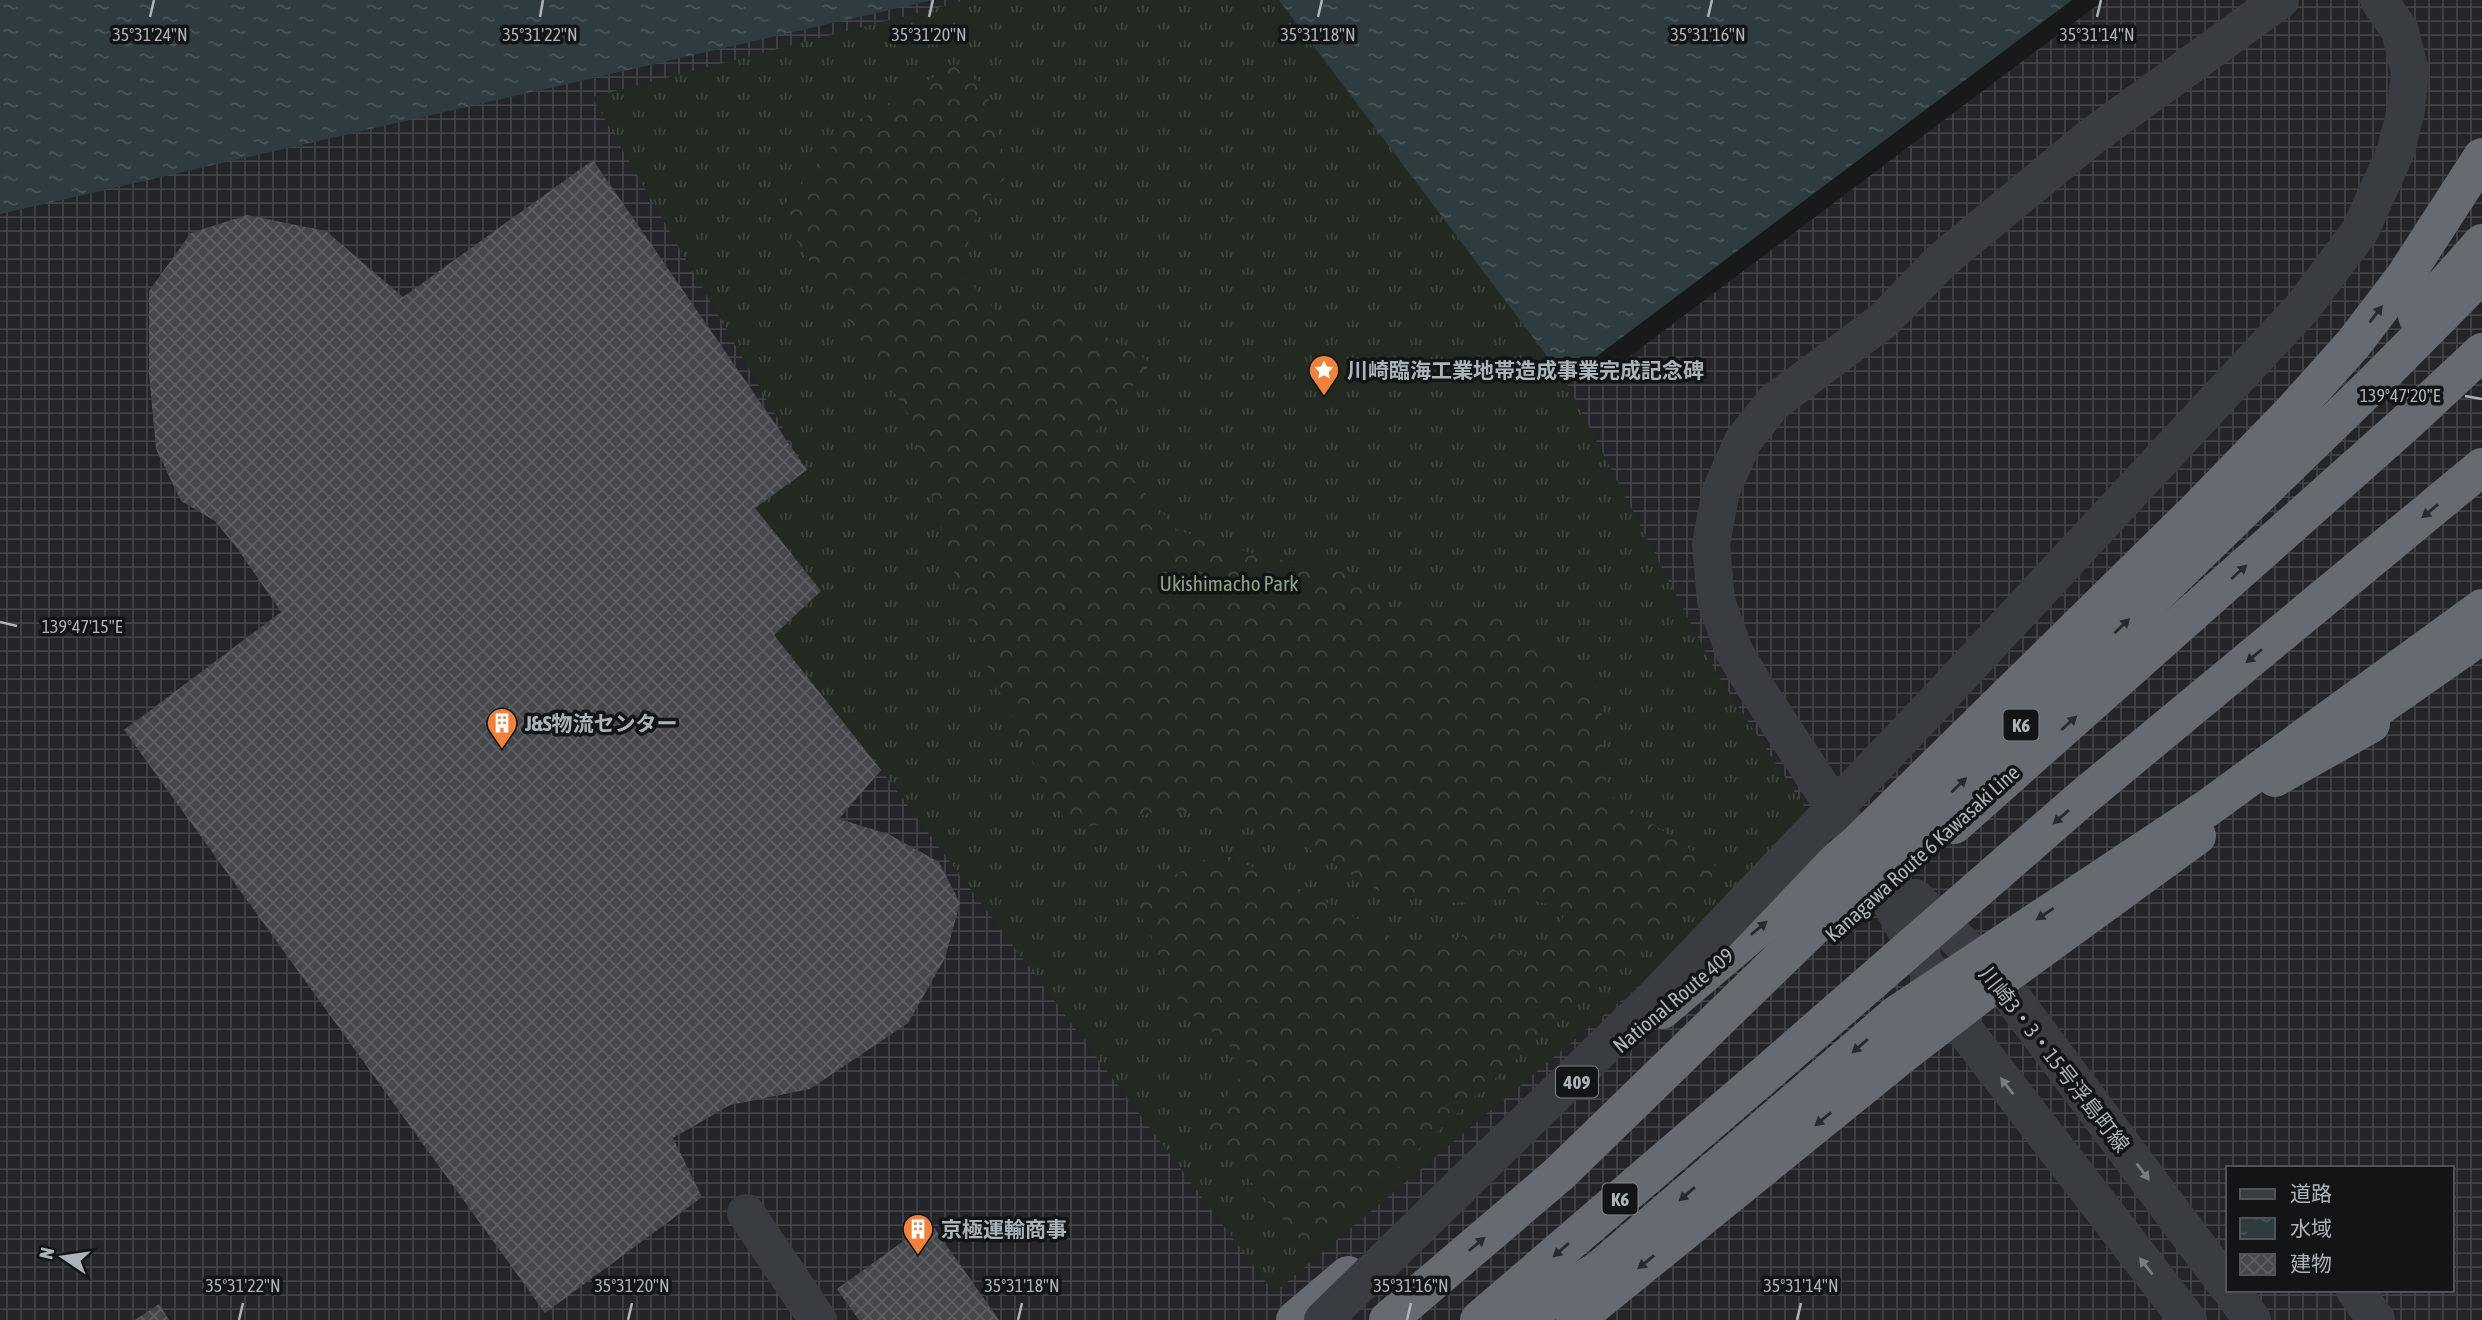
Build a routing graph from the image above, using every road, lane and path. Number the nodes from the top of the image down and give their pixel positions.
1 (2280, 0) edge
2 (2379, 0) edge
3 (2482, 157) edge
4 (2482, 243) edge
5 (2482, 274) edge
6 (2482, 352) edge
7 (2482, 467) edge
8 (2198, 509) junction
9 (2482, 608) edge
10 (2482, 635) edge
11 (2482, 662) edge
12 (2275, 778) junction
13 (1858, 843) junction
14 (1999, 980) junction
15 (1953, 1016) junction
16 (1559, 1174) junction
17 (746, 1213) dead end
18 (2226, 1277) edge
19 (2235, 1292) edge
20 (2356, 1292) edge
21 (818, 1320) edge
22 (1295, 1320) edge
23 (1323, 1320) edge
24 (1388, 1320) edge
25 (1479, 1320) edge
26 (1520, 1320) edge
27 (1575, 1320) edge
28 (2188, 1320) edge
29 (2252, 1320) edge
30 (2376, 1320) edge

1 - 13 street
2 - 23 street, bridge
8 -> 3 highway
4 - 8 highway
16 -> 5 highway, K6, bridge
16 -> 6 highway, Kanagawa Route 6 Kawasaki Line / K6, bridge
7 -> 25 highway, K6, bridge
8 - 13 highway, National Route 409
9 -> 26 highway, K6, bridge
10 - 12 highway
11 - 12 highway
12 - 14 highway
13 - 14 street, 川崎3・3・15号浮島町線
13 - 15 street
22 -> 13 highway, National Route 409 / 409
14 - 15 highway
14 -> 18 street, 川崎3・3・15号浮島町線
15 -> 27 highway
28 -> 15 street
24 -> 16 highway, Kanagawa Route 6 Kawasaki Line / K6
17 - 21 street
19 - 29 street, 川崎3・3・15号浮島町線
20 - 30 street

